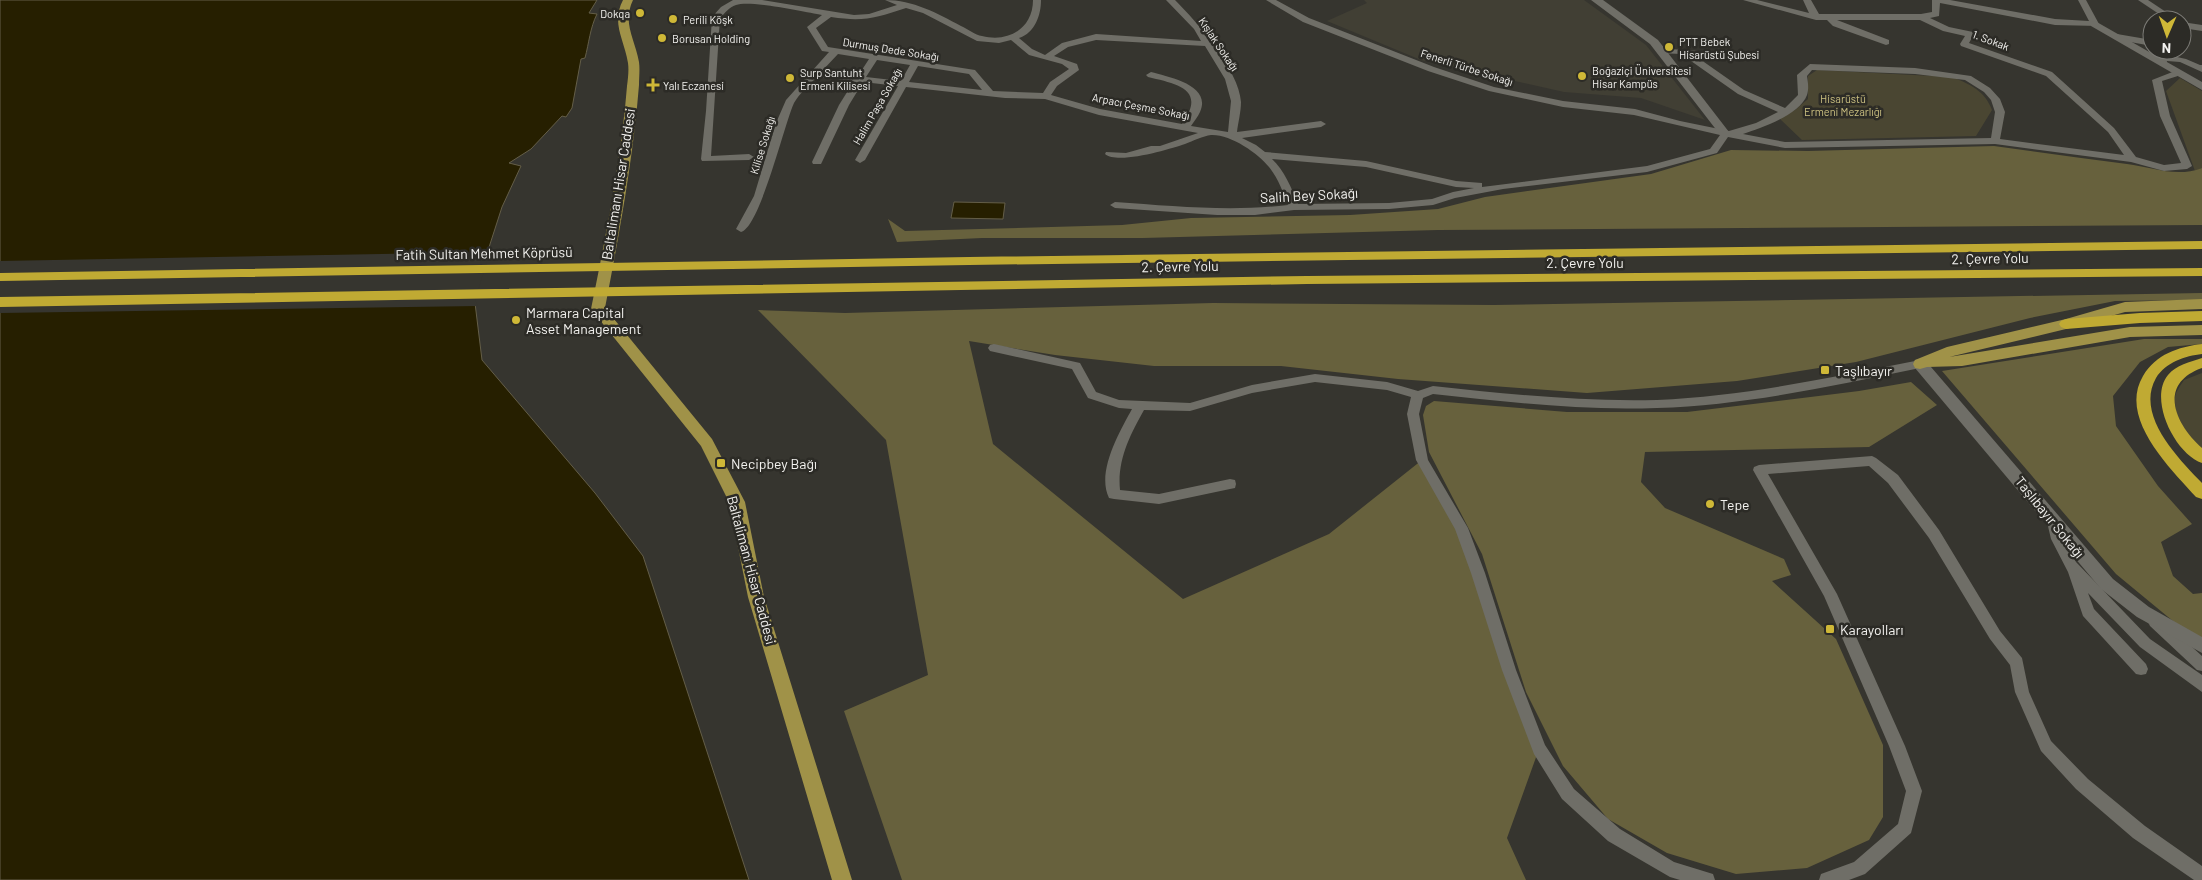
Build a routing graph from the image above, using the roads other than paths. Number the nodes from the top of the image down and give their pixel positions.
1 (628, 0) edge
2 (889, 0) edge
3 (1037, 0) edge
4 (1170, 0) edge
5 (1270, 0) edge
6 (1596, 0) edge
7 (1747, 0) edge
8 (1807, 0) edge
9 (1936, 0) edge
10 (2082, 0) edge
11 (2142, 0) edge
12 (906, 5) junction
13 (2158, 10) edge
14 (828, 15) junction
15 (1816, 17) junction
16 (1829, 17) junction
17 (1921, 17) junction
18 (2095, 24) junction
19 (1013, 37) junction
20 (2117, 37) junction
21 (2142, 41) edge
22 (1886, 42) dead end
23 (1208, 44) junction
24 (1659, 50) junction
25 (835, 51) junction
26 (1685, 53) junction
27 (1048, 56) junction
28 (874, 57) junction
29 (1752, 57) dead end
30 (915, 64) junction
31 (2171, 69) junction
32 (2202, 70) edge
33 (814, 74) junction
34 (1152, 76) dead end
35 (860, 79) junction
36 (905, 83) junction
37 (2202, 87) edge
38 (990, 93) junction
39 (1046, 96) junction
40 (1784, 111) junction
41 (1321, 124) dead end
42 (1185, 128) junction
43 (1210, 132) junction
44 (1725, 134) junction
45 (1232, 136) junction
46 (1995, 141) junction
47 (1110, 154) dead end
48 (1261, 155) junction
49 (749, 157) dead end
50 (2132, 159) junction
51 (860, 160) dead end
52 (817, 162) dead end
53 (1443, 181) junction
54 (1503, 186) junction
55 (1453, 195) junction
56 (1115, 205) dead end
57 (1294, 207) junction
58 (741, 229) dead end
59 (2202, 245) edge
60 (969, 261) joint
61 (2202, 272) edge
62 (0, 277) edge
63 (0, 302) edge
64 (2202, 304) edge
65 (2202, 316) edge
66 (2066, 324) junction
67 (2202, 330) edge
68 (994, 348) dead end
69 (2202, 349) edge
70 (2202, 363) edge
71 (1920, 364) junction
72 (1418, 395) junction
73 (1141, 405) junction
74 (2202, 457) edge
75 (1230, 484) dead end
76 (2202, 493) edge
77 (2054, 520) junction
78 (2071, 566) junction
79 (2144, 612) junction
80 (2202, 646) edge
81 (2202, 665) edge
82 (2140, 669) dead end
83 (2202, 685) edge
84 (2202, 876) edge
85 (842, 880) edge
86 (1707, 880) edge
87 (1827, 880) edge

1 - 85 main road, Baltalimanı Hisar Caddesi
2 - 12 street
3 - 19 street
4 - 23 street, Kışlak Sokağı
5 - 44 street, Fenerli Türbe Sokağı
6 - 24 street
7 - 15 street
8 - 15 street
9 - 17 street
9 - 18 street
10 - 18 street
11 - 13 street
12 - 14 street
12 - 19 street
14 - 25 street, Durmuş Dede Sokağı
14 - 49 street
15 - 16 street
16 - 17 street
16 - 22 street
17 - 50 street, 1. Sokak
18 - 20 street
19 - 27 street
20 - 21 street
20 - 31 street
23 - 27 street
23 - 45 street, Kışlak Sokağı
24 - 26 street
24 - 44 street
25 - 28 street, Durmuş Dede Sokağı
25 - 33 street, Kilise Sokağı
26 - 29 street
26 - 40 street
27 - 39 street
28 - 30 street, Durmuş Dede Sokağı
28 - 35 street
30 - 36 street, Halim Paşa Sokağı
30 - 38 street, Durmuş Dede Sokağı
31 - 32 street
31 - 37 street
31 - 50 street, Fenerli Türbe Sokağı
33 - 35 street, Arpacı Çeşme Sokağı
33 - 58 street, Kilise Sokağı
34 - 42 street
35 - 36 street, Arpacı Çeşme Sokağı
35 - 52 street
36 - 38 street, Arpacı Çeşme Sokağı
36 - 51 street, Halim Paşa Sokağı
38 - 39 street, Arpacı Çeşme Sokağı
39 - 42 street, Arpacı Çeşme Sokağı
40 - 44 street
40 - 46 street
41 - 45 street
42 - 43 street, Arpacı Çeşme Sokağı
43 - 45 street, Arpacı Çeşme Sokağı
43 - 47 street
44 - 46 street, Fenerli Türbe Sokağı
44 - 54 street, Salih Bey Sokağı
45 - 48 street
46 - 50 street, Fenerli Türbe Sokağı
48 - 53 street, Salih Bey Sokağı
48 - 57 street
53 - 54 street, Salih Bey Sokağı
53 - 55 street
54 - 55 street, Salih Bey Sokağı
55 - 57 street, Salih Bey Sokağı
56 - 57 street, Salih Bey Sokağı
59 - 60 highway, 2. Çevre Yolu
60 - 62 highway, Fatih Sultan Mehmet Köprüsü
61 - 63 highway, 2. Çevre Yolu
64 - 66 main road
65 - 66 highway
66 - 71 main road
67 - 71 main road
68 - 73 street
69 - 76 highway
70 - 74 highway
71 - 72 street
71 - 77 street, Taşlıbayır Sokağı
72 - 73 street
72 - 86 street
73 - 75 street
77 - 78 street
77 - 79 street, Taşlıbayır Sokağı
78 - 82 street
78 - 83 street
79 - 80 street, Taşlıbayır Sokağı
79 - 81 street
84 - 87 street

